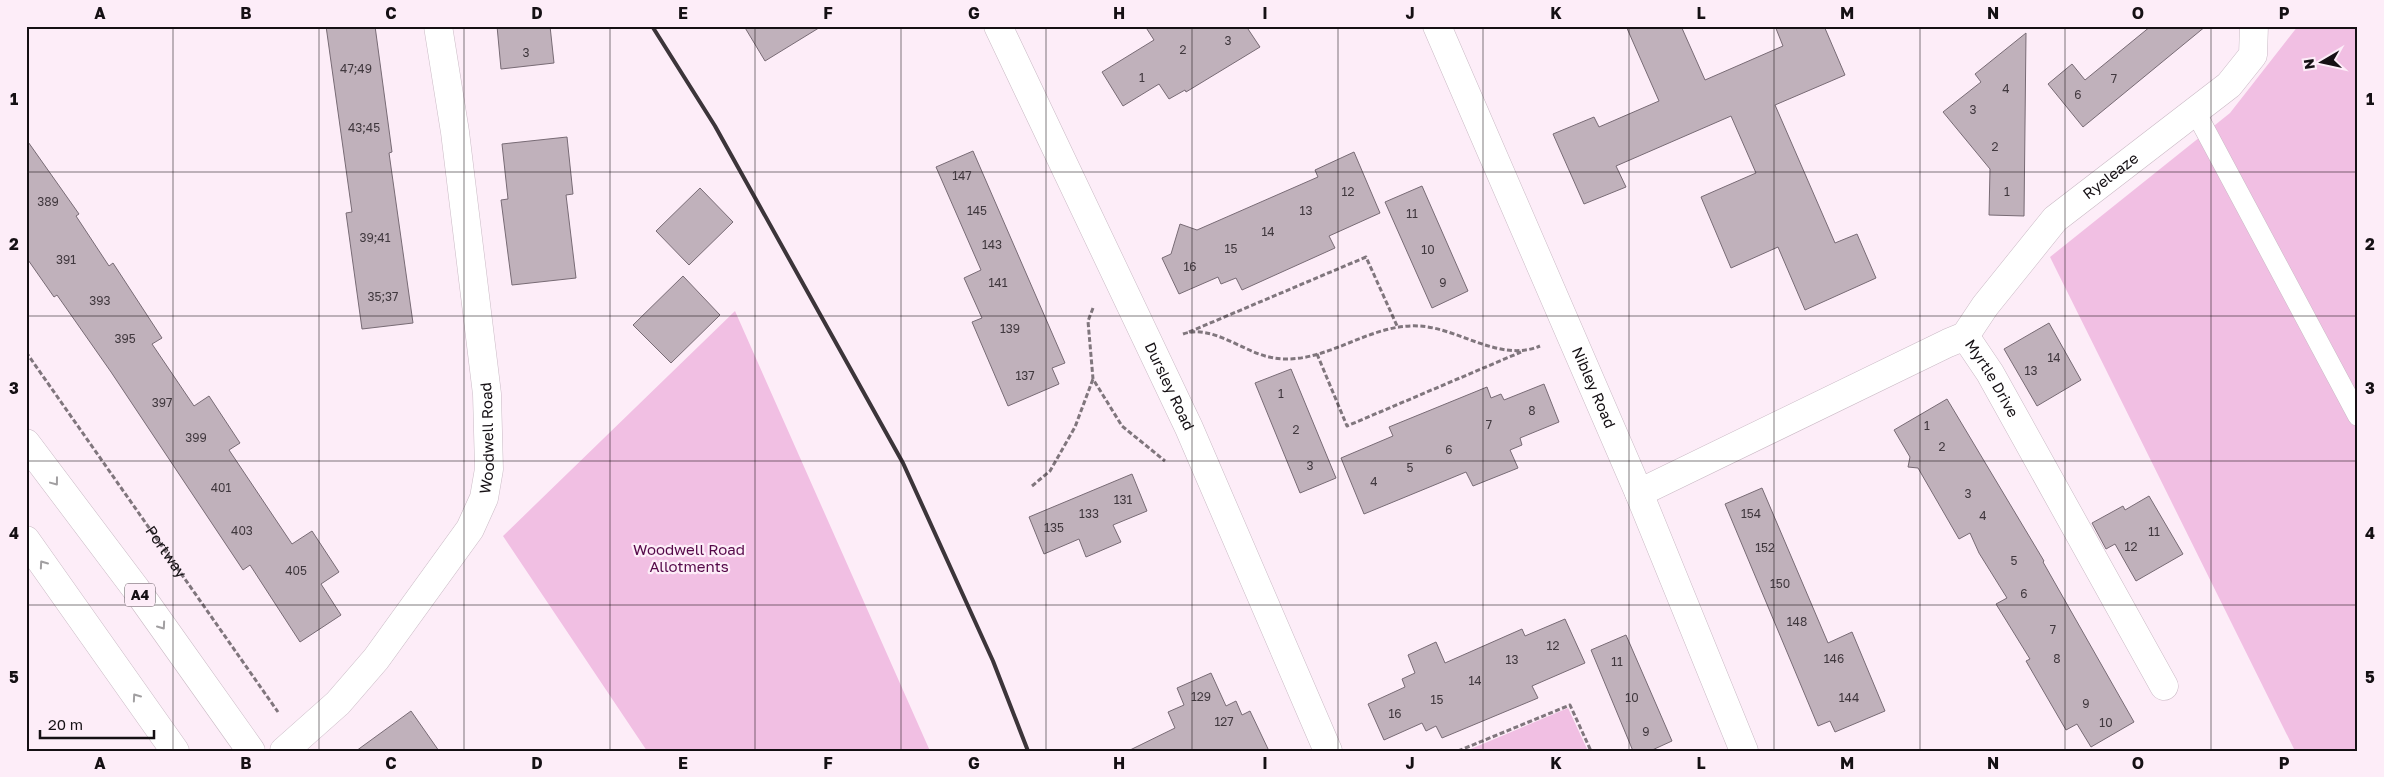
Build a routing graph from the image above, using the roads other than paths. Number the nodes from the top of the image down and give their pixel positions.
1 (438, 26) edge
2 (998, 26) edge
3 (1437, 26) edge
4 (2254, 26) edge
5 (2195, 111) junction
6 (1964, 336) junction
7 (2358, 416) edge
8 (26, 443) edge
9 (1639, 493) junction
10 (26, 540) edge
11 (2164, 686) dead end
12 (290, 745) edge
13 (175, 751) edge
14 (251, 751) edge
15 (1328, 751) edge
16 (1744, 751) edge

1 - 12 main road, Woodwell Road
2 - 15 main road, Dursley Road
3 - 9 main road, Nibley Road
4 - 5 main road, Ryeleaze
5 - 6 main road, Ryeleaze
5 - 7 lane
6 - 9 main road, Myrtle Drive
6 - 11 main road, Myrtle Drive
8 -> 14 main road, A4
9 - 16 main road, Nibley Road
13 -> 10 main road

